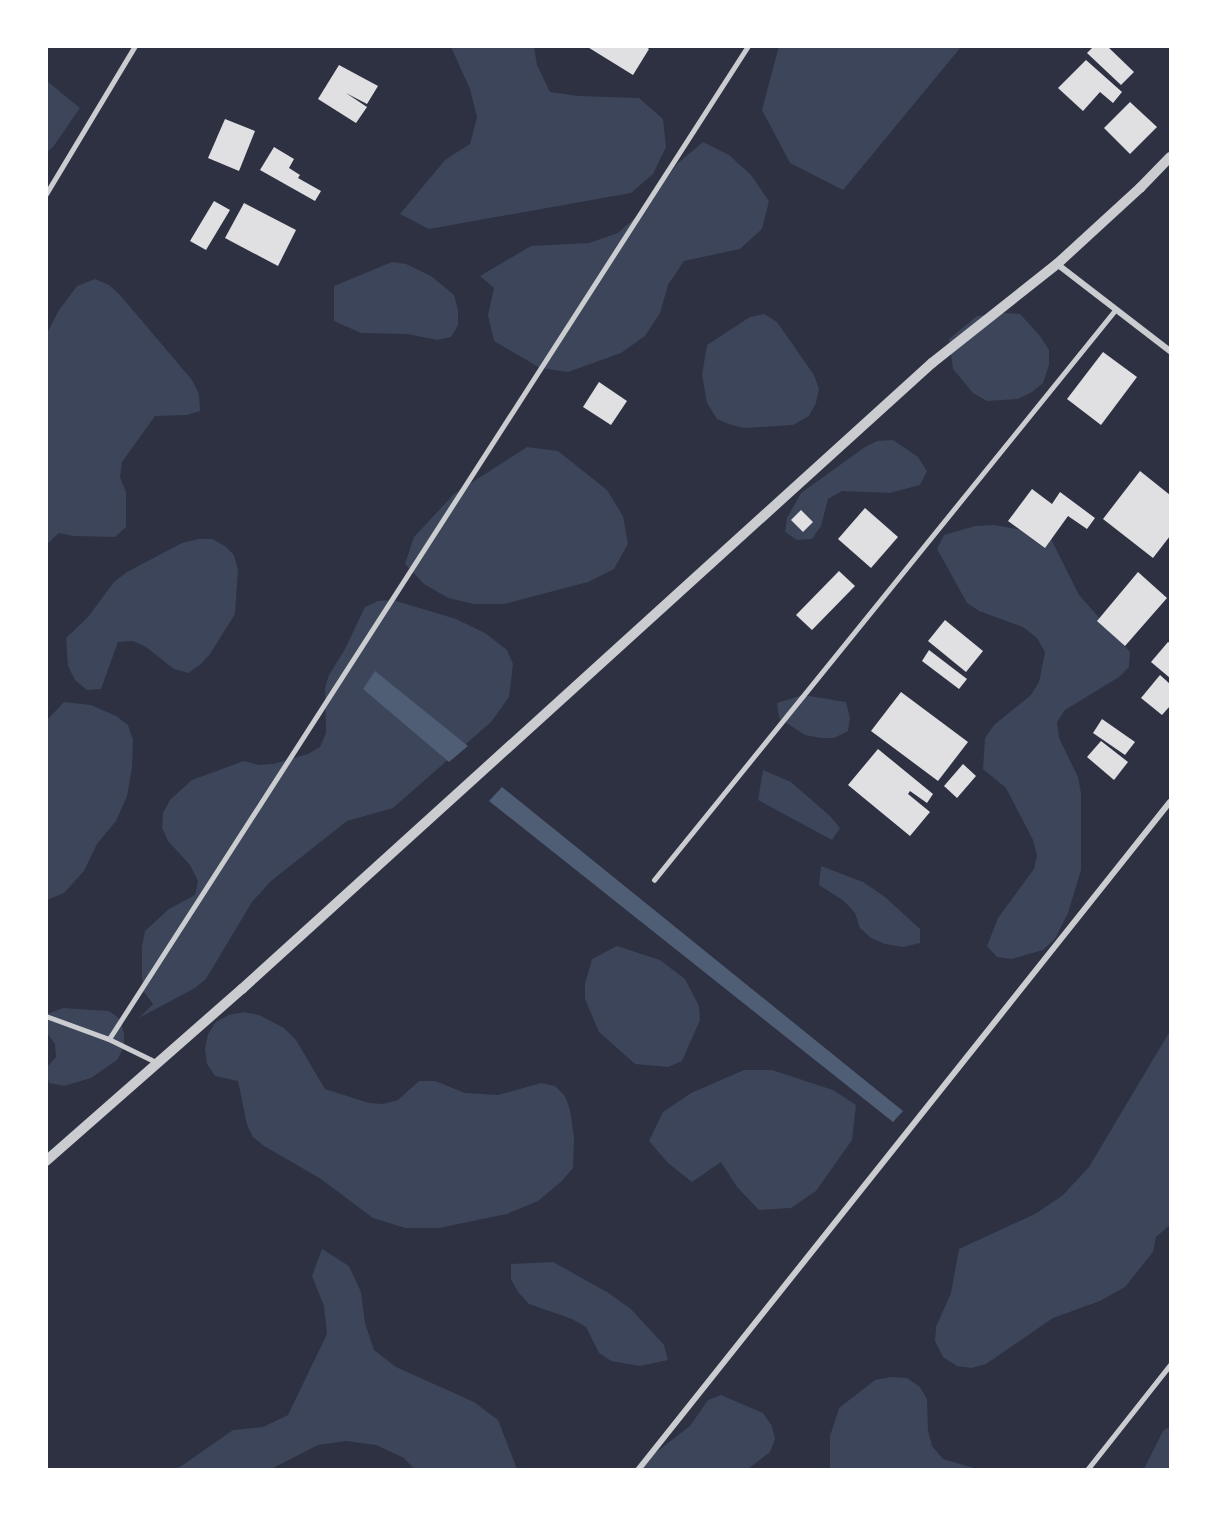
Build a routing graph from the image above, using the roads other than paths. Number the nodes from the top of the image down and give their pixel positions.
1 (135, 46) edge
2 (748, 46) edge
3 (1170, 157) edge
4 (46, 194) edge
5 (1057, 264) junction
6 (1116, 309) junction
7 (1170, 351) edge
8 (1170, 802) edge
9 (654, 880) dead end
10 (46, 1016) edge
11 (108, 1039) junction
12 (158, 1063) junction
13 (46, 1161) edge
14 (1170, 1365) edge
15 (638, 1470) edge
16 (1087, 1470) edge

1 - 4 lane
2 - 11 lane
3 - 5 street
5 - 6 street
5 - 12 street
6 - 7 street
6 - 9 lane
8 - 15 street
10 - 11 lane
11 - 12 lane
12 - 13 street
14 - 16 lane

